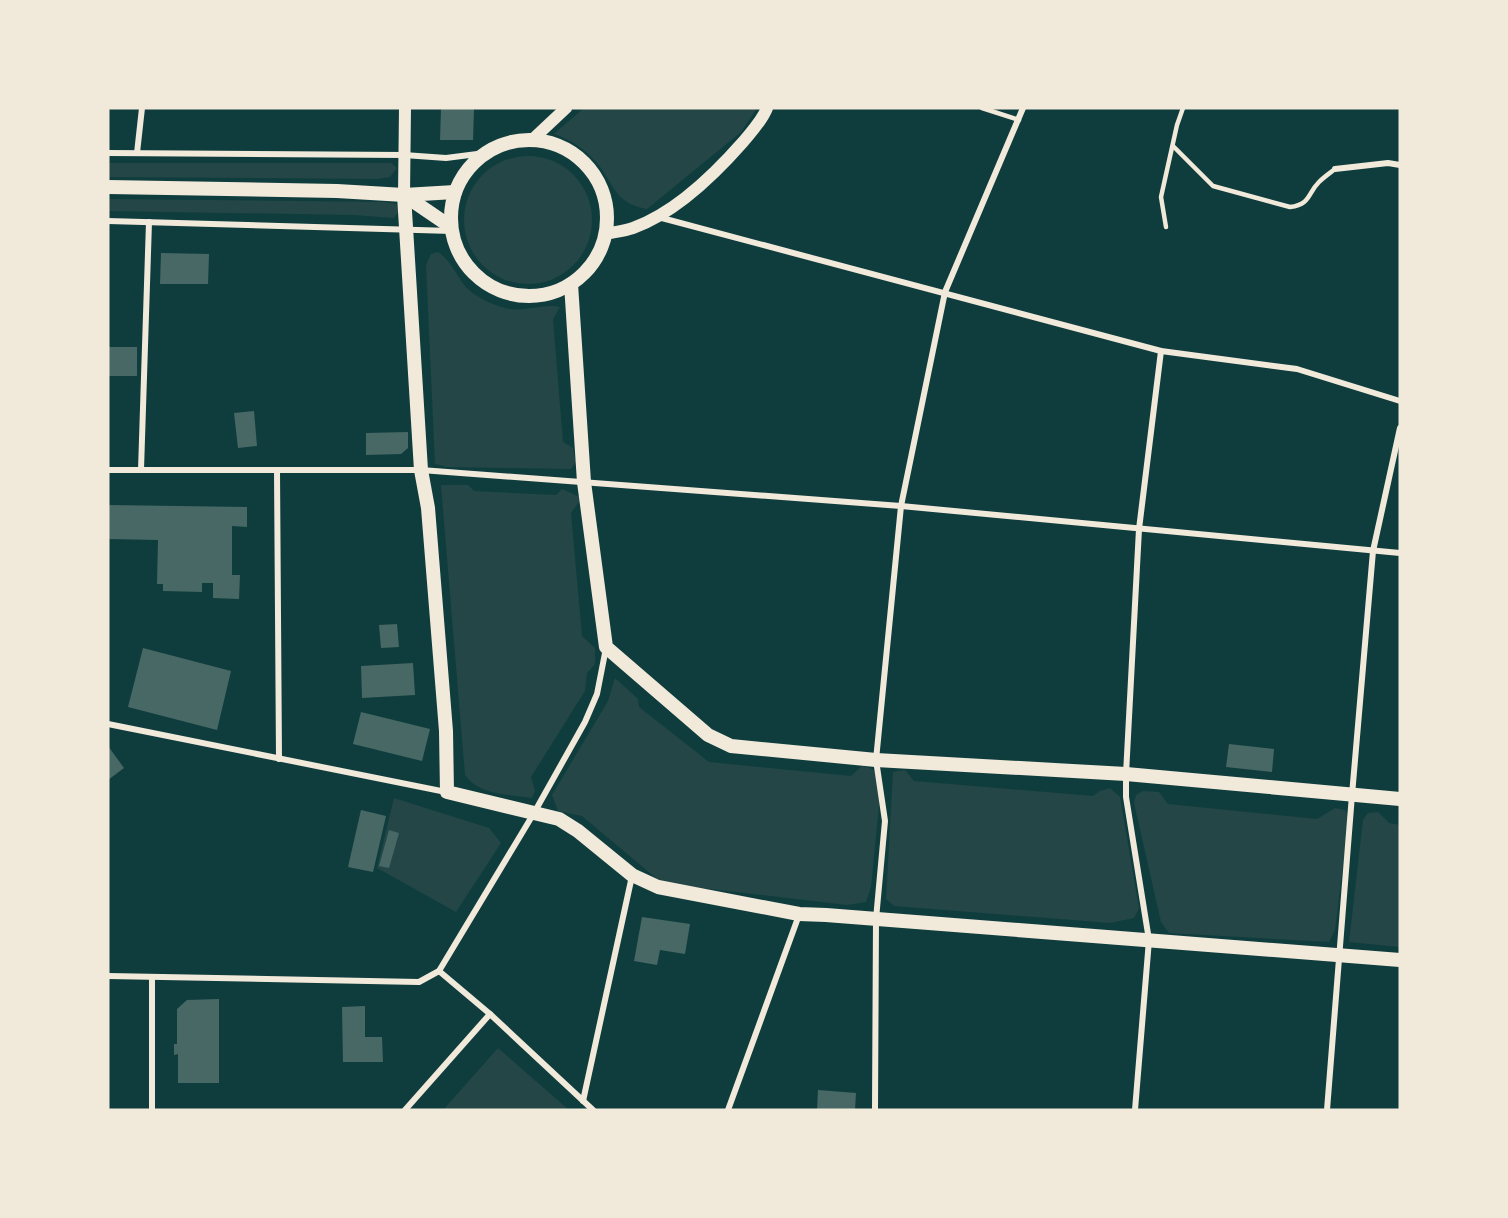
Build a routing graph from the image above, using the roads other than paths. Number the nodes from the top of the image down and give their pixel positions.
1 (142, 108) edge
2 (405, 108) edge
3 (566, 108) edge
4 (767, 108) edge
5 (982, 108) edge
6 (1023, 108) edge
7 (1183, 108) edge
8 (1019, 120) junction
9 (533, 140) junction
10 (1173, 146) junction
11 (108, 153) edge
12 (137, 153) junction
13 (485, 153) junction
14 (404, 155) junction
15 (1400, 165) edge
16 (1335, 169) joint
17 (108, 187) edge
18 (455, 192) junction
19 (404, 195) junction
20 (657, 217) junction
21 (108, 220) edge
22 (149, 222) junction
23 (1166, 227) dead end
24 (451, 229) junction
25 (405, 230) junction
26 (606, 234) junction
27 (571, 284) junction
28 (945, 292) junction
29 (1161, 351) junction
30 (1400, 401) edge
31 (1400, 428) edge
32 (108, 470) edge
33 (141, 470) junction
34 (277, 470) junction
35 (421, 470) junction
36 (584, 482) junction
37 (901, 506) junction
38 (1139, 529) junction
39 (1373, 551) junction
40 (1400, 553) edge
41 (606, 647) junction
42 (108, 724) edge
43 (279, 759) junction
44 (876, 760) junction
45 (1126, 774) junction
46 (447, 792) junction
47 (1352, 795) junction
48 (1400, 799) edge
49 (534, 813) junction
50 (632, 875) junction
51 (799, 914) junction
52 (876, 919) junction
53 (1149, 940) junction
54 (1340, 956) junction
55 (1400, 960) edge
56 (439, 971) junction
57 (108, 976) edge
58 (152, 977) junction
59 (490, 1014) junction
60 (583, 1101) junction
61 (152, 1110) edge
62 (405, 1110) edge
63 (593, 1110) edge
64 (728, 1110) edge
65 (875, 1110) edge
66 (1135, 1110) edge
67 (1327, 1110) edge

1 - 12 street
2 - 14 main road
3 - 9 main road
4 - 20 main road
5 - 8 lane
6 - 8 street
7 - 10 lane
8 - 28 street
9 - 13 main road
9 - 26 main road
10 - 16 lane
10 - 23 lane
11 - 12 street
12 - 14 street
13 - 14 street
13 - 18 main road
14 - 19 main road
15 - 16 street
17 - 19 main road
18 - 19 main road
18 - 24 main road
19 - 24 main road
19 - 25 main road
20 - 26 main road
20 - 28 street
21 - 22 street
22 - 25 street
22 - 33 street
24 - 25 street
24 - 27 main road
25 - 35 main road
26 - 27 main road
27 - 36 main road
28 - 29 street
28 - 37 street
29 - 30 street
29 - 38 street
31 - 39 street
32 - 33 street
33 - 34 street
34 - 35 street
34 - 43 street
35 - 36 street
35 - 46 main road
36 - 37 street
36 - 41 main road
37 - 38 street
37 - 44 street
38 - 39 street
38 - 45 street
39 - 40 street
39 - 47 street
41 - 44 main road
41 - 49 street
42 - 43 street
43 - 46 street
44 - 45 main road
44 - 52 street
45 - 47 main road
45 - 53 street
46 - 49 main road
47 - 48 main road
47 - 54 street
49 - 50 main road
49 - 56 street
50 - 51 main road
50 - 60 street
51 - 52 main road
51 - 64 street
52 - 53 main road
52 - 65 street
53 - 54 main road
53 - 66 street
54 - 55 main road
54 - 67 street
56 - 58 street
56 - 59 street
57 - 58 street
58 - 61 street
59 - 60 street
59 - 62 street
60 - 63 street

